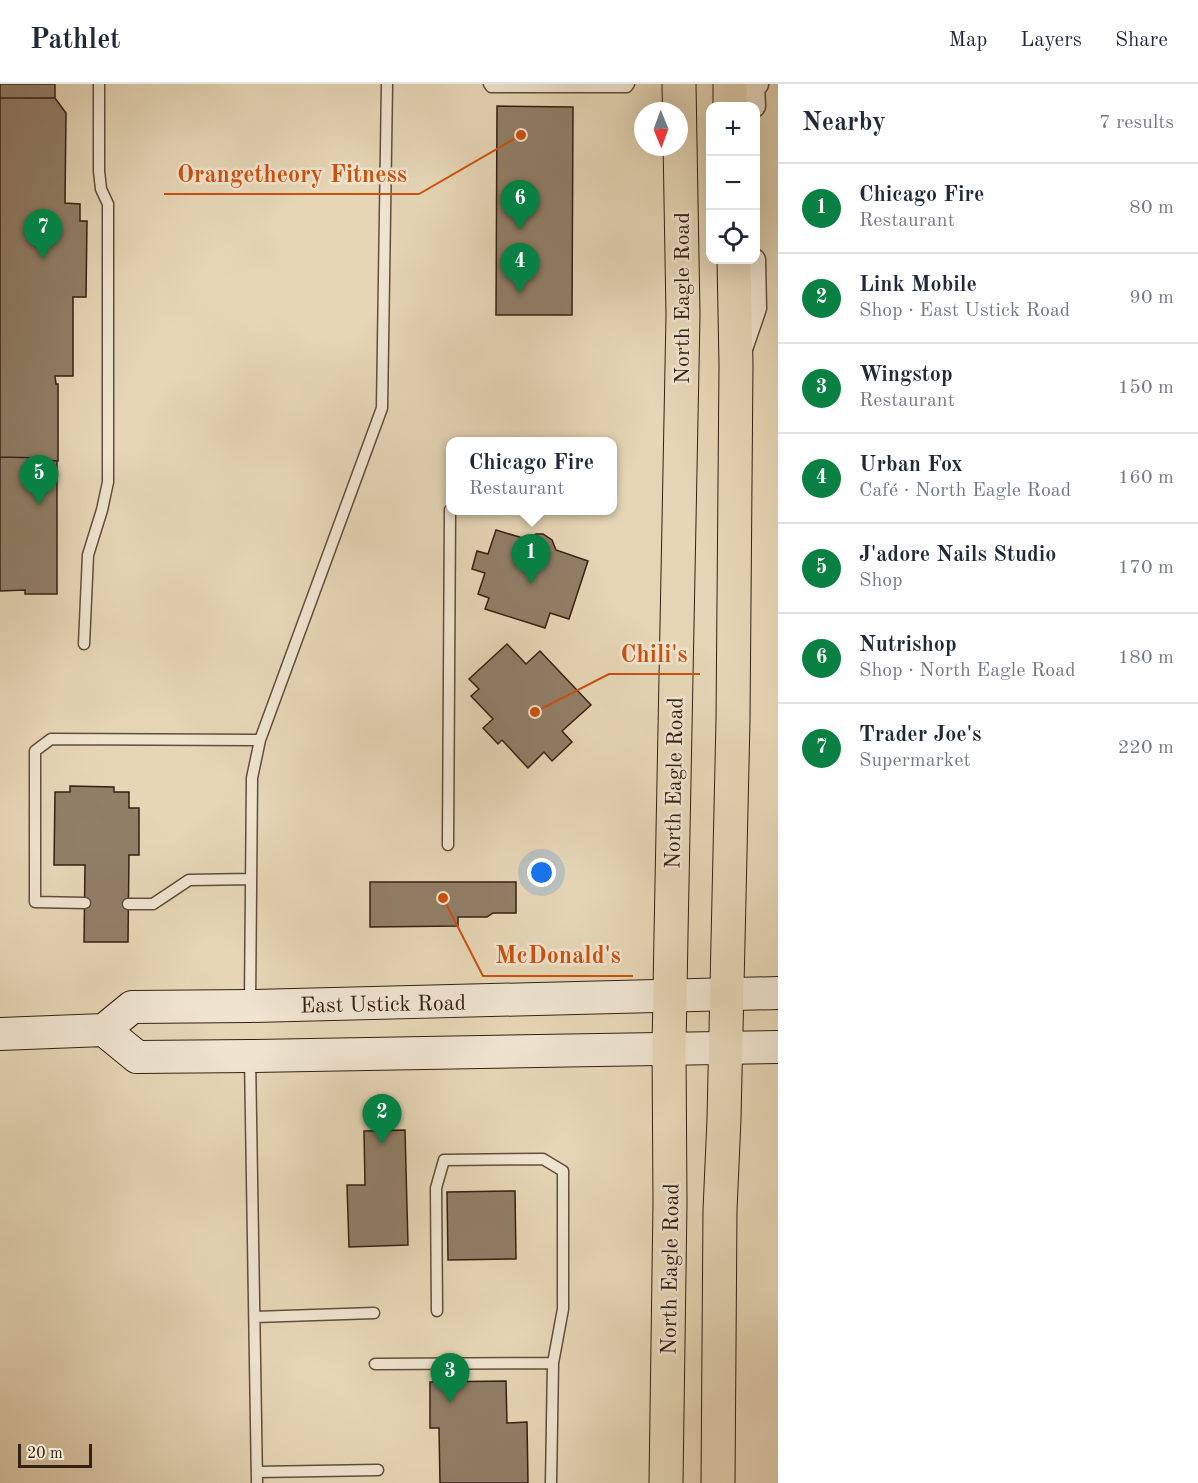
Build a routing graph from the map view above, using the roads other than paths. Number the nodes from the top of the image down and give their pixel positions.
1 (99, 84) edge
2 (387, 84) edge
3 (489, 84) edge
4 (629, 84) edge
5 (679, 84) edge
6 (730, 84) edge
7 (757, 84) edge
8 (730, 102) edge
9 (754, 102) edge
10 (734, 264) edge
11 (754, 264) edge
12 (736, 365) junction
13 (450, 515) edge
14 (84, 644) dead end
15 (260, 740) junction
16 (447, 845) dead end
17 (251, 879) junction
18 (85, 903) dead end
19 (129, 904) dead end
20 (726, 993) junction
21 (778, 993) edge
22 (671, 995) junction
23 (250, 1006) junction
24 (105, 1030) junction
25 (0, 1034) edge
26 (778, 1047) edge
27 (669, 1048) junction
28 (726, 1048) junction
29 (250, 1056) junction
30 (436, 1311) dead end
31 (374, 1313) dead end
32 (255, 1317) junction
33 (554, 1363) junction
34 (375, 1364) dead end
35 (378, 1470) dead end
36 (257, 1477) edge
37 (551, 1483) edge
38 (666, 1483) edge
39 (718, 1483) edge

1 - 14 lane
2 - 15 lane
3 - 4 lane
5 - 22 highway, North Eagle Road
6 - 8 highway
7 - 9 street
10 - 12 highway
11 - 12 street
12 - 20 highway
13 - 16 lane
15 - 17 lane
15 - 18 lane
17 - 19 lane
17 - 23 lane
20 - 21 main road
20 - 22 main road, East Ustick Road
20 - 28 highway
22 - 23 main road, East Ustick Road
22 - 27 highway, North Eagle Road
23 - 24 main road, East Ustick Road
24 - 25 main road
24 - 29 main road
26 - 28 main road
27 - 28 main road
27 - 29 main road
27 - 38 highway, North Eagle Road
28 - 39 highway
29 - 32 lane
30 - 33 lane
31 - 32 lane
32 - 36 lane
33 - 34 lane
33 - 37 lane
35 - 36 lane

